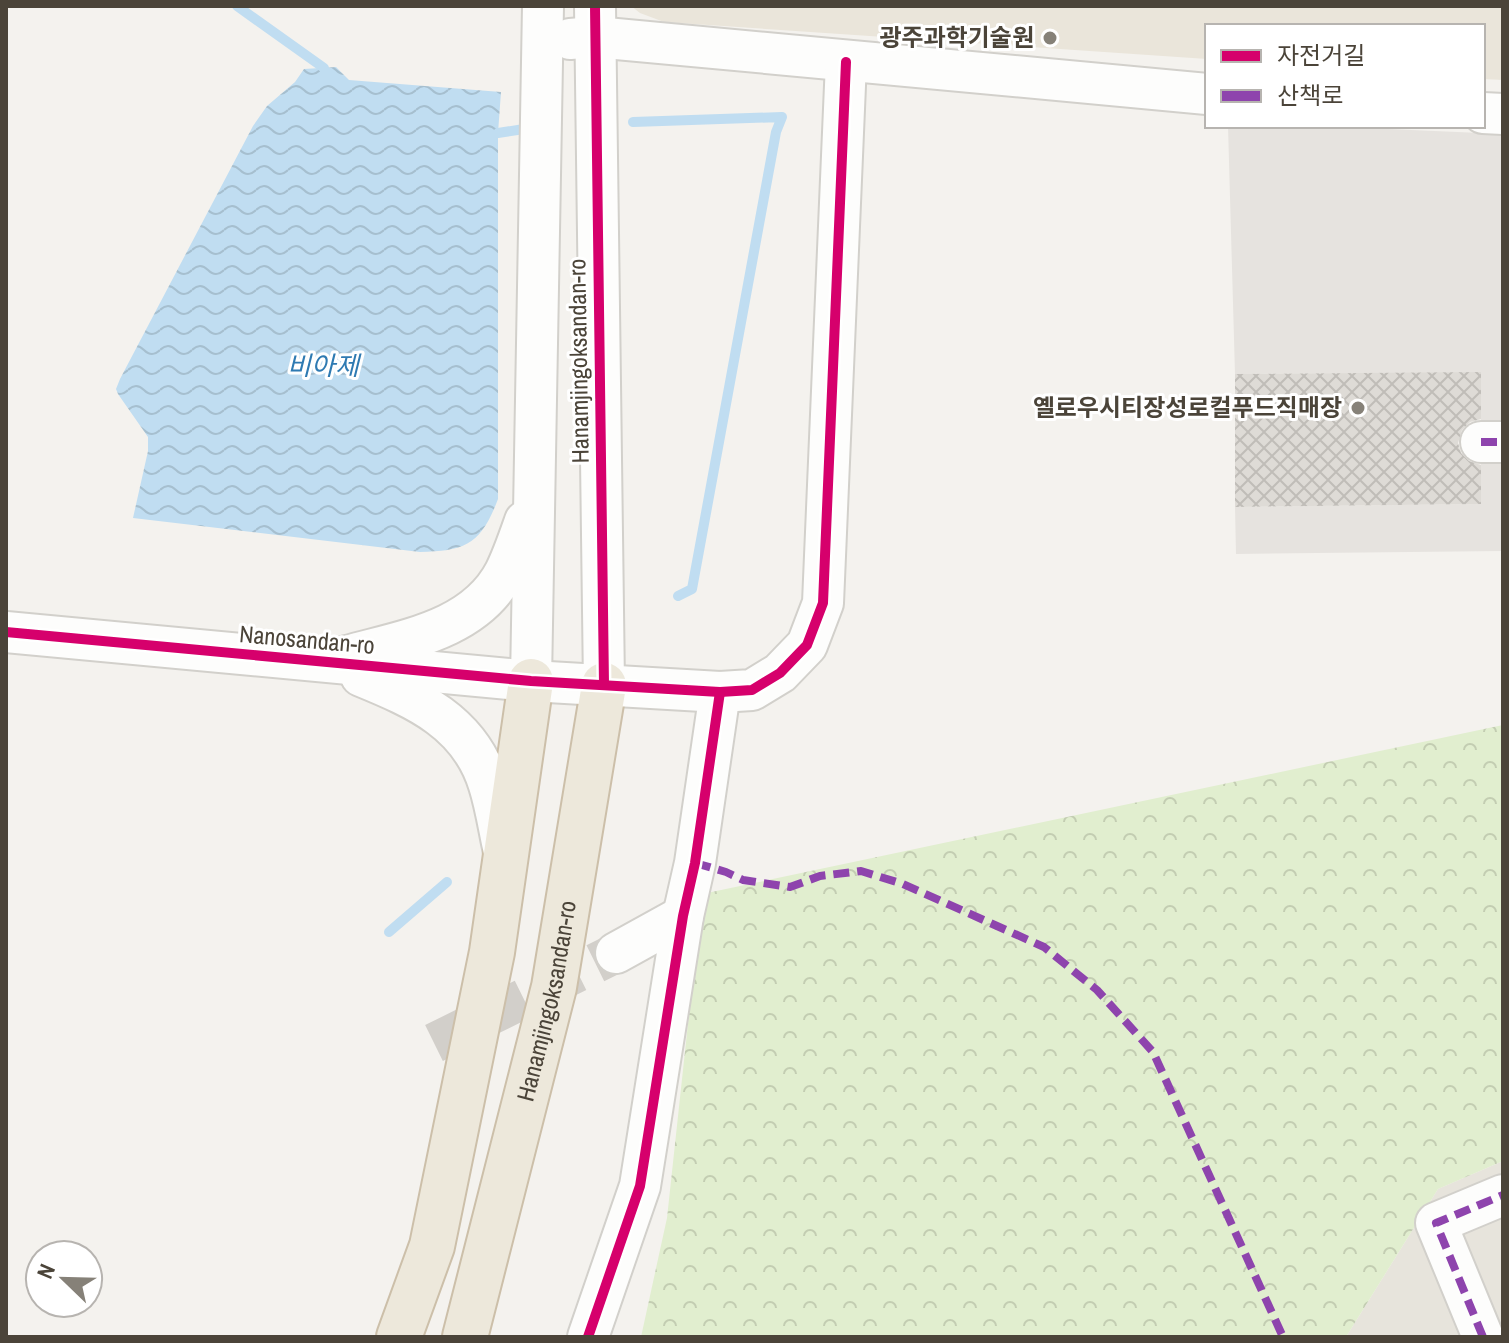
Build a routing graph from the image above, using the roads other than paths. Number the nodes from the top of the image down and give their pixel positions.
1 (595, 22) edge
2 (542, 24) edge
3 (846, 62) junction
4 (1205, 94) edge
5 (534, 497) junction
6 (6, 632) edge
7 (328, 662) junction
8 (531, 681) junction
9 (604, 685) junction
10 (720, 692) junction
11 (505, 859) junction
12 (683, 916) junction
13 (616, 953) tunnel mouth
14 (1503, 1195) edge
15 (399, 1337) edge
16 (465, 1337) edge
17 (588, 1337) edge
18 (1483, 1337) edge

1 - 2 street
1 - 3 street
1 - 9 street, Hanamjingoksandan-ro
2 - 5 street, Hanamjingoksandan-ro
3 - 4 street
3 - 10 street, Nanosandan-ro
5 - 7 street
5 - 8 street, Hanamjingoksandan-ro
6 - 7 street, Nanosandan-ro
7 - 8 street, Nanosandan-ro
7 - 11 street
8 - 9 street, Nanosandan-ro
8 - 11 highway, Hanamjingoksandan-ro
9 - 10 street, Nanosandan-ro
9 - 16 highway, Hanamjingoksandan-ro
10 - 12 street
11 - 15 highway, Hanamjingoksandan-ro
12 - 13 street
12 - 17 street
14 - 18 street

